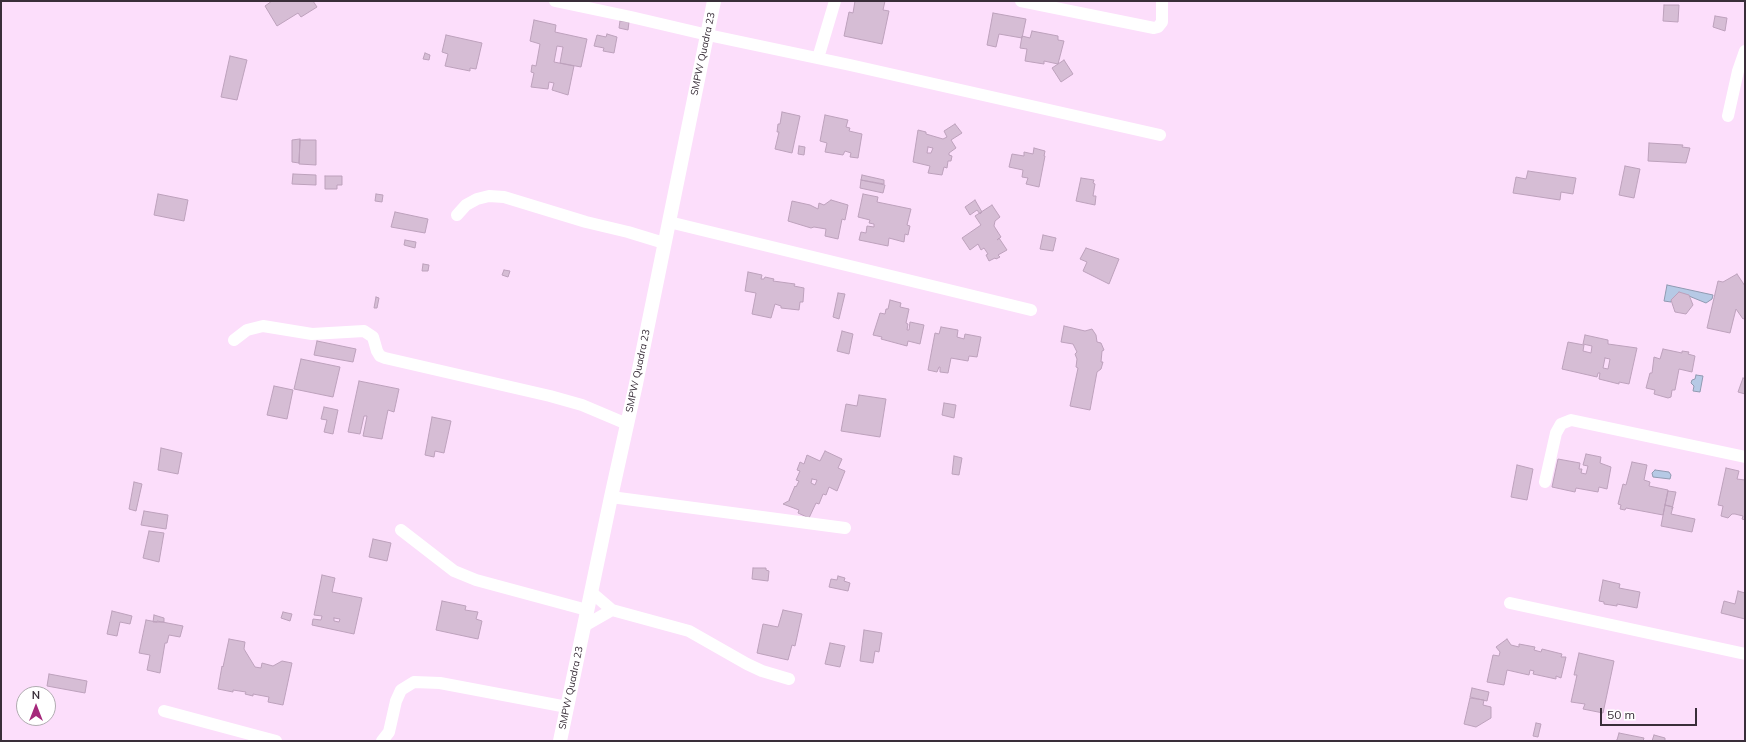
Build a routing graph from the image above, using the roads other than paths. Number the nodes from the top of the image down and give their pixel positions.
1 (555, 1) edge
2 (714, 1) edge
3 (834, 1) edge
4 (1022, 1) edge
5 (1162, 1) edge
6 (708, 35) junction
7 (1745, 51) edge
8 (818, 58) junction
9 (1728, 116) dead end
10 (1160, 135) dead end
11 (457, 215) dead end
12 (669, 222) junction
13 (664, 243) junction
14 (1031, 310) dead end
15 (234, 340) dead end
16 (627, 424) junction
17 (1745, 457) edge
18 (1545, 482) dead end
19 (610, 497) junction
20 (845, 528) dead end
21 (400, 530) dead end
22 (591, 592) junction
23 (1510, 603) dead end
24 (587, 610) junction
25 (612, 610) junction
26 (584, 626) junction
27 (1745, 654) edge
28 (789, 679) dead end
29 (567, 707) junction
30 (164, 711) dead end
31 (276, 741) edge
32 (382, 741) edge
33 (560, 741) edge

1 - 6 street
2 - 6 street, SMPW Quadra 23
3 - 8 street
4 - 5 street
6 - 8 street
6 - 12 street, SMPW Quadra 23
7 - 9 street
8 - 10 street
11 - 13 street
12 - 13 street, SMPW Quadra 23
12 - 14 street
13 - 16 street, SMPW Quadra 23
15 - 16 street
16 - 19 street, SMPW Quadra 23
17 - 18 street
19 - 20 street
19 - 22 street, SMPW Quadra 23
21 - 24 street
22 - 24 street, SMPW Quadra 23
22 - 25 street
23 - 27 street
24 - 26 street, SMPW Quadra 23
25 - 26 street
25 - 28 street
26 - 29 street, SMPW Quadra 23
29 - 32 street
29 - 33 street, SMPW Quadra 23
30 - 31 street

